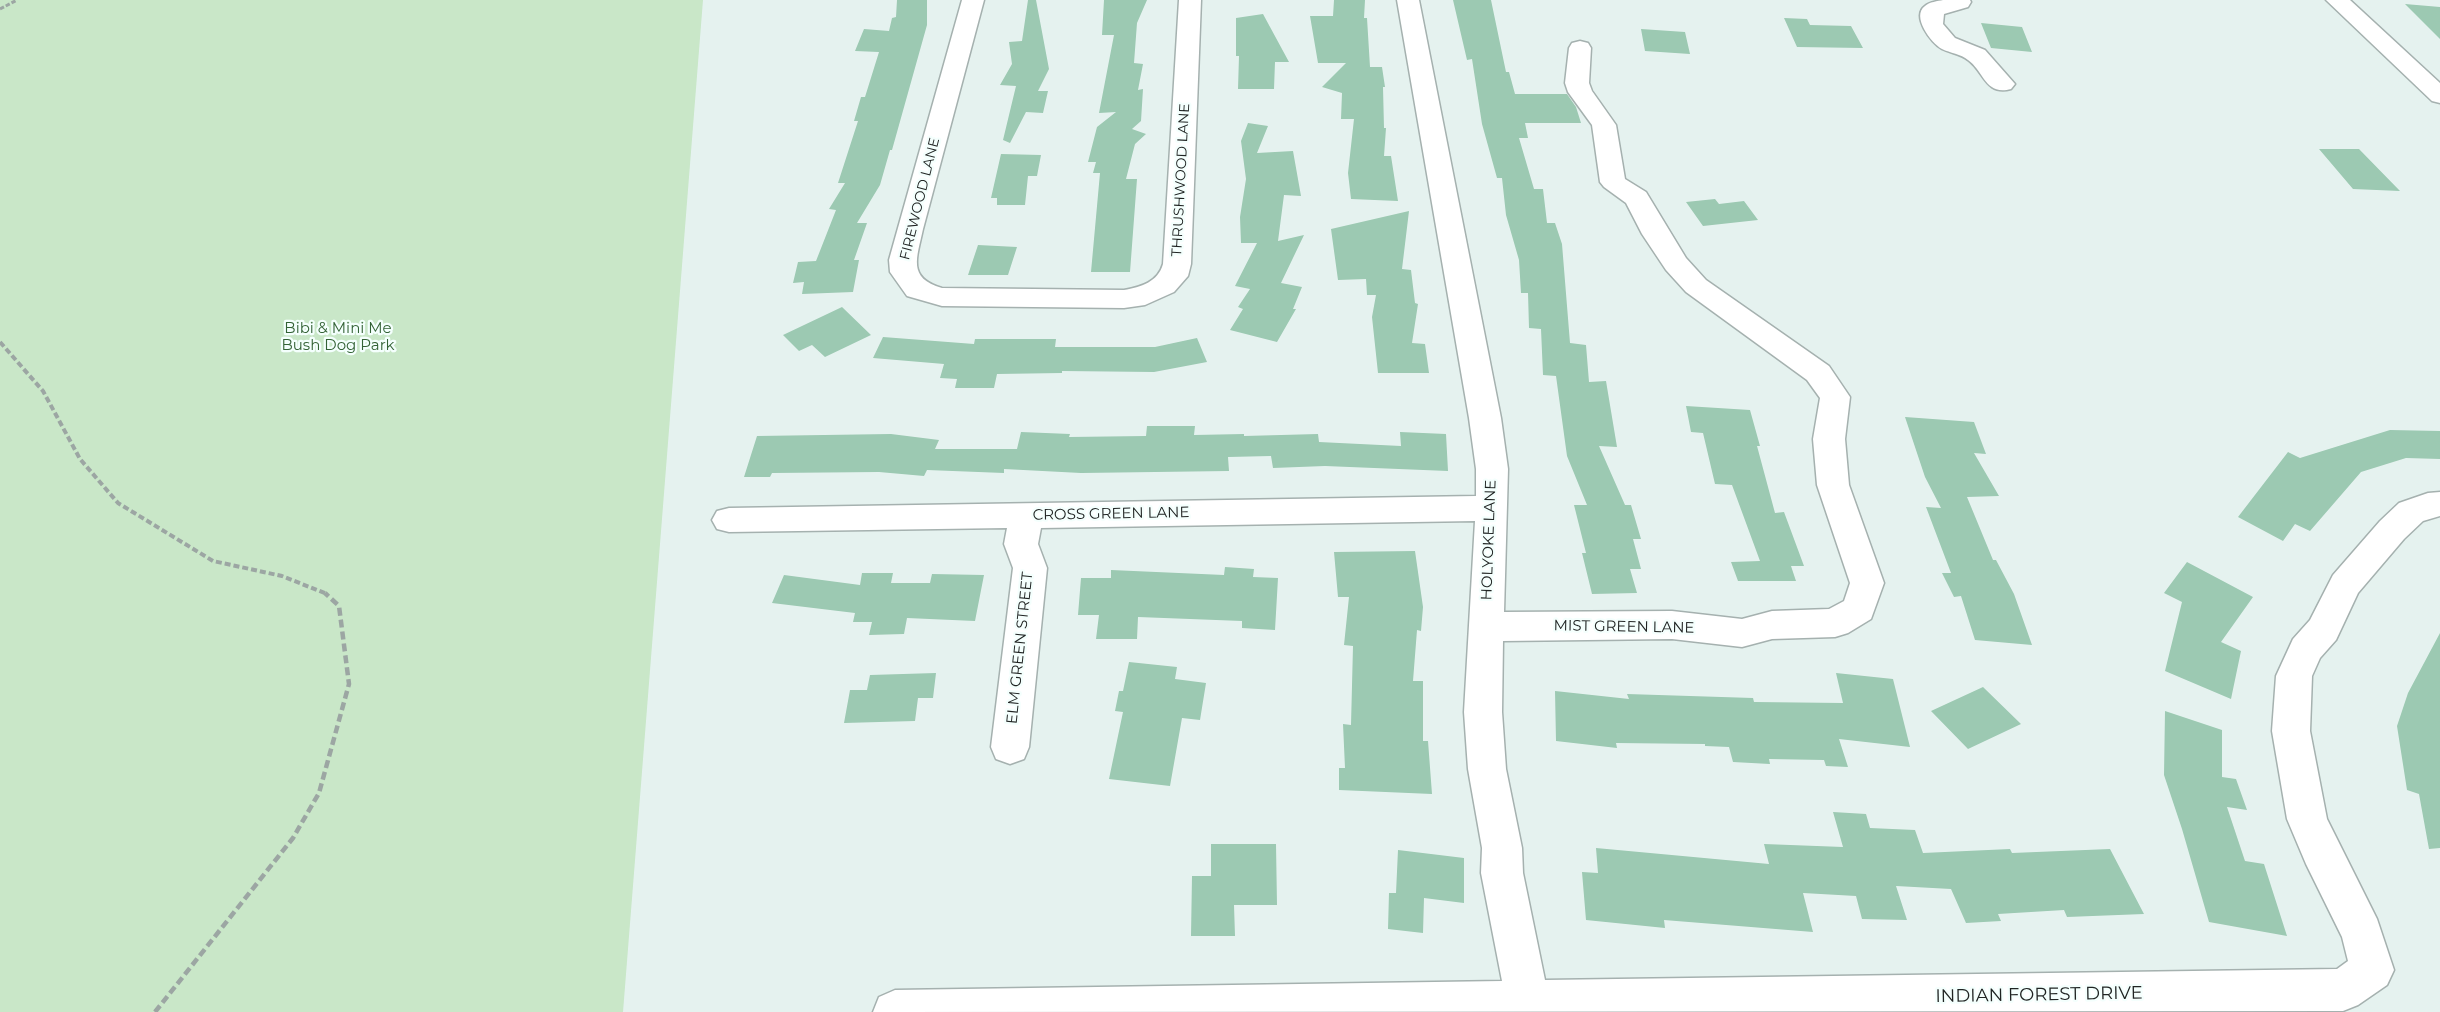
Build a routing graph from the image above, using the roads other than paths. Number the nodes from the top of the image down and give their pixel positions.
1 (973, 0) edge
2 (1190, 0) edge
3 (1408, 0) edge
4 (2337, 0) edge
5 (1963, 7) edge
6 (1580, 48) dead end
7 (2002, 84) dead end
8 (2440, 96) edge
9 (1024, 299) joint
10 (2440, 504) edge
11 (1492, 508) junction
12 (1026, 515) junction
13 (729, 520) dead end
14 (1485, 627) junction
15 (1010, 747) dead end
16 (1529, 1007) edge
17 (895, 1012) edge

1 - 9 street, FIREWOOD LANE
2 - 9 street, THRUSHWOOD LANE
3 - 11 street, HOLYOKE LANE
4 - 8 street
5 - 7 street
6 - 14 street, MIST GREEN LANE
10 - 16 street, INDIAN FOREST DRIVE
11 - 12 street, CROSS GREEN LANE
11 - 14 street, HOLYOKE LANE
12 - 13 street, CROSS GREEN LANE
12 - 15 street, ELM GREEN STREET
14 - 16 street, HOLYOKE LANE
16 - 17 street, INDIAN FOREST DRIVE

